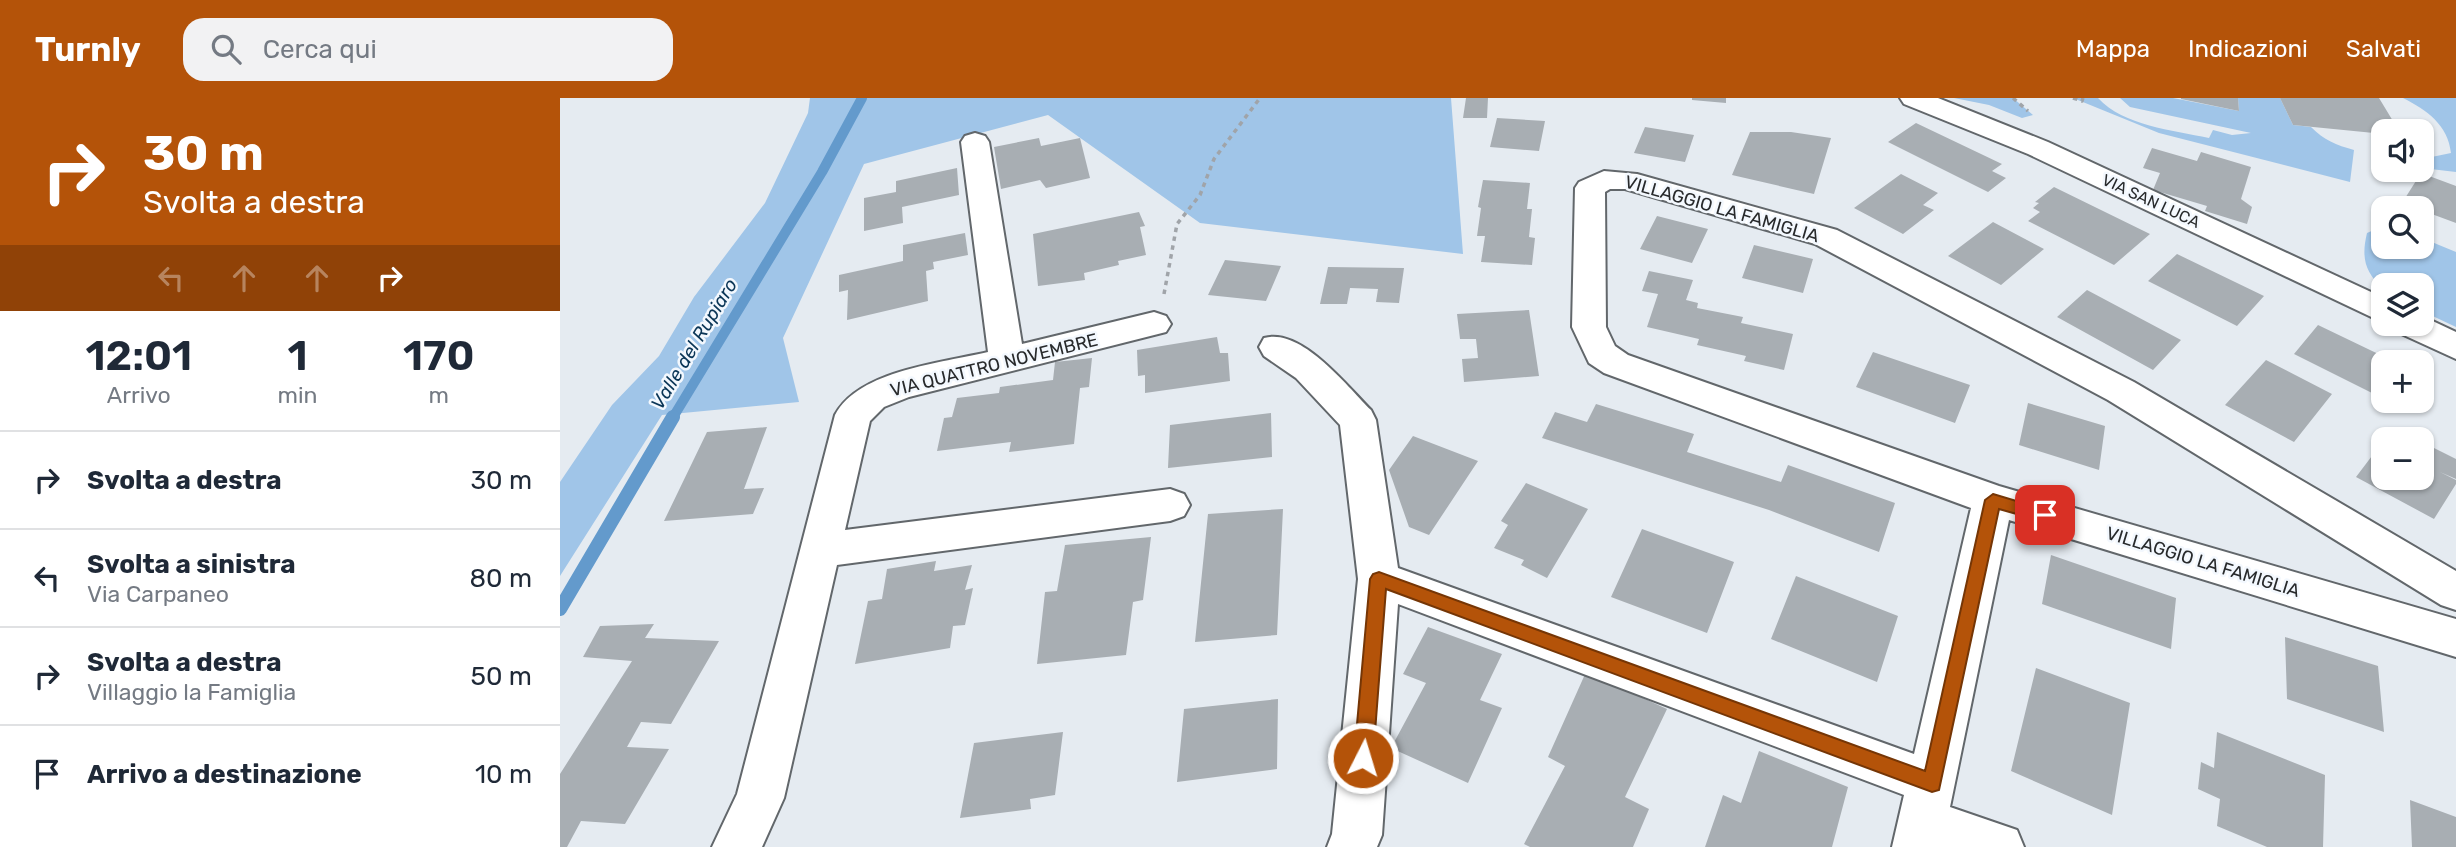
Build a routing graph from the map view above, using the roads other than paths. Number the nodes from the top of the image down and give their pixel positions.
1 (1914, 98) edge
2 (975, 142) dead end
3 (2371, 306) edge
4 (1154, 324) road end
5 (2434, 336) edge
6 (2456, 346) edge
7 (1276, 347) dead end
8 (1007, 360) junction
9 (1993, 500) junction
10 (1170, 505) dead end
11 (820, 550) junction
12 (1379, 579) junction
13 (2456, 592) edge
14 (2456, 638) edge
15 (1924, 817) edge
16 (737, 847) edge
17 (1352, 847) edge
18 (1999, 847) edge

1 - 3 street, VIA SAN LUCA
2 - 8 street
4 - 8 street, VIA QUATTRO NOVEMBRE
5 - 6 street
7 - 12 street
8 - 11 street, VIA QUATTRO NOVEMBRE
9 - 13 street, VILLAGGIO LA FAMIGLIA
9 - 14 street, VILLAGGIO LA FAMIGLIA
9 - 15 street
10 - 11 street
11 - 16 street, VIA QUATTRO NOVEMBRE
12 - 15 street
12 - 17 street
15 - 18 street

